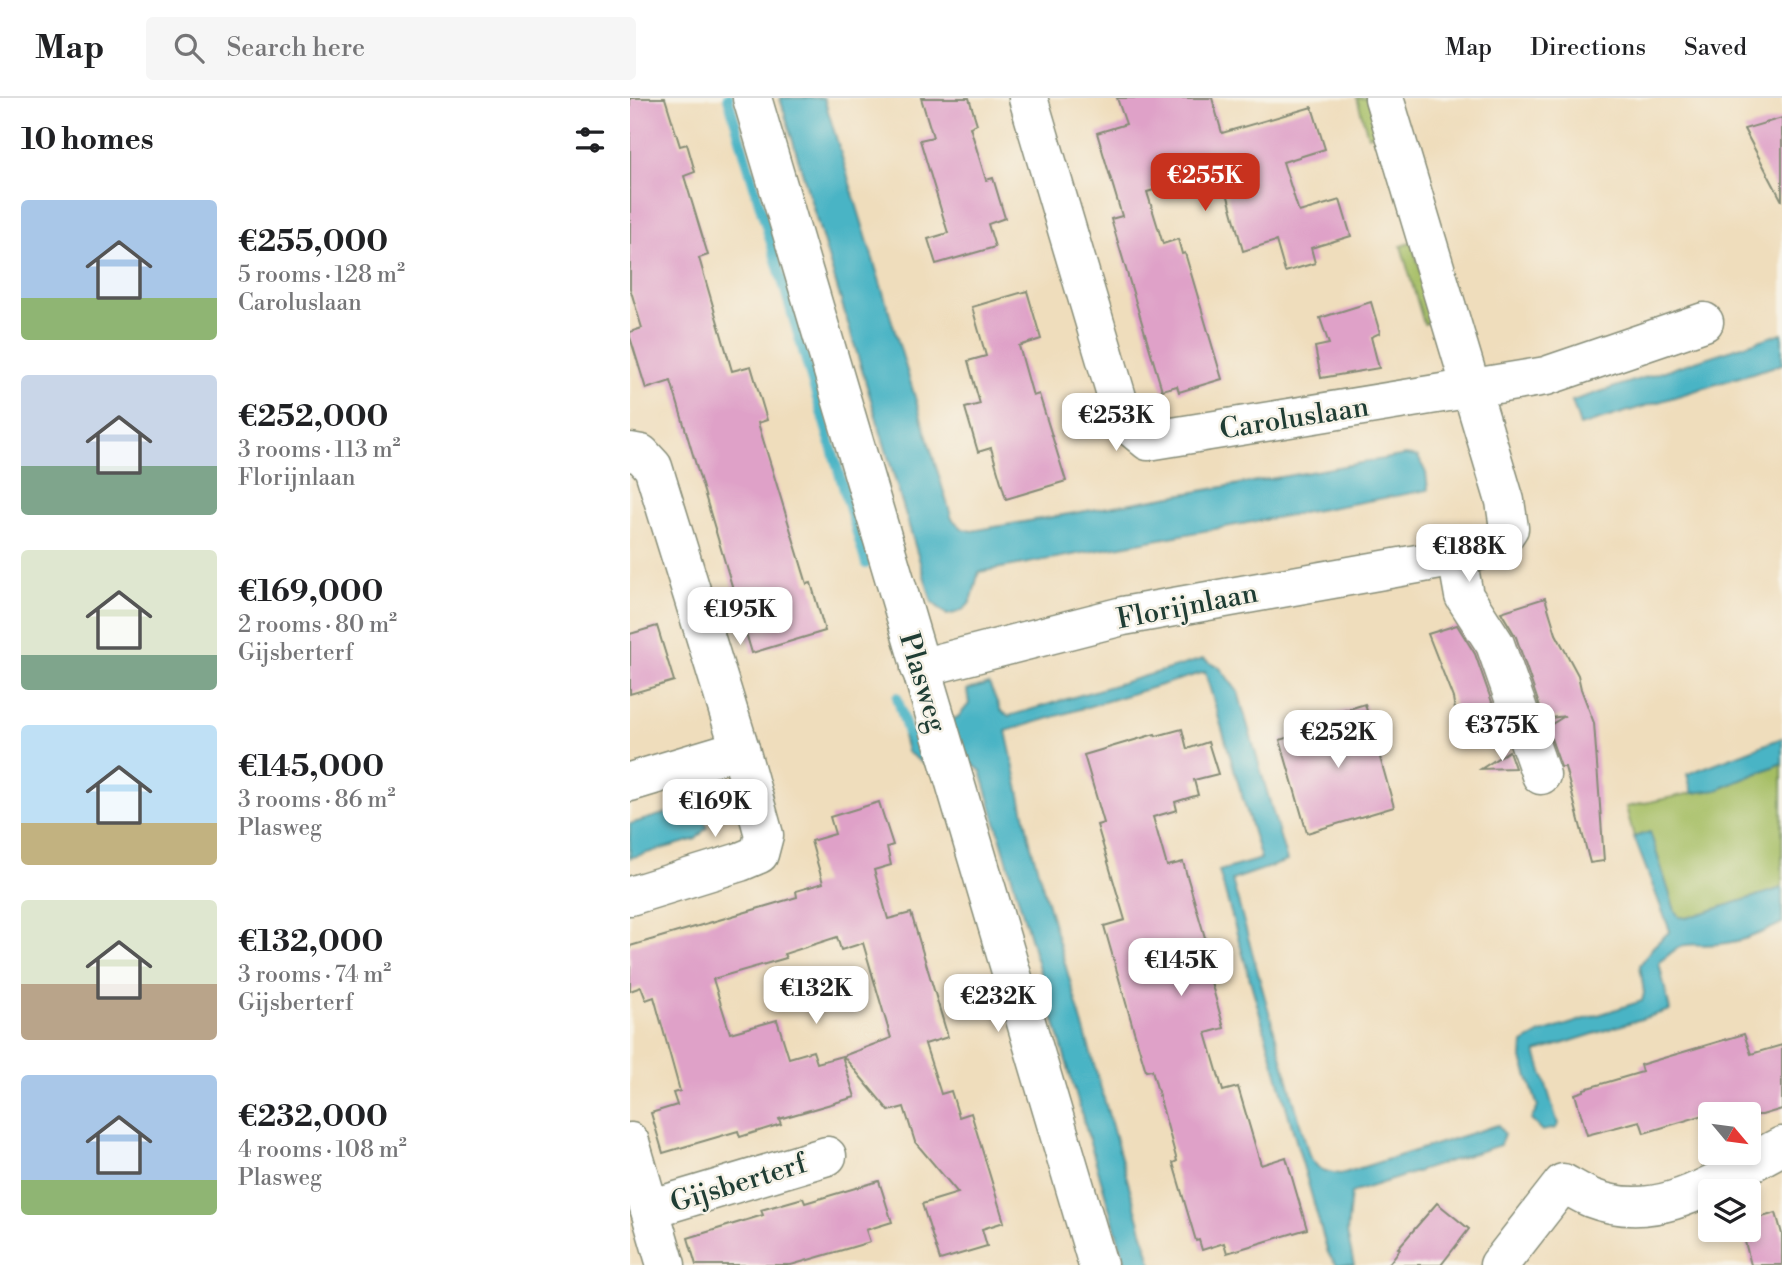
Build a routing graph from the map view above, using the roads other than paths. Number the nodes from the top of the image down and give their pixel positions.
1 (752, 98) edge
2 (1028, 98) edge
3 (1384, 98) edge
4 (1704, 322) dead end
5 (1471, 387) junction
6 (630, 452) edge
7 (1457, 557) junction
8 (920, 668) junction
9 (740, 749) junction
10 (1541, 775) dead end
11 (630, 782) edge
12 (630, 896) edge
13 (630, 1142) edge
14 (1782, 1146) edge
15 (827, 1156) dead end
16 (650, 1209) junction
17 (666, 1265) edge
18 (1098, 1265) edge
19 (1499, 1265) edge

1 - 8 street, Plasweg
2 - 5 street, Caroluslaan
3 - 5 street, Florijnlaan
4 - 5 street, Caroluslaan
5 - 7 street, Florijnlaan
6 - 9 street
7 - 8 street, Florijnlaan
7 - 10 street
8 - 18 street, Plasweg
9 - 11 street
9 - 12 street
13 - 16 street, Gijsberterf
14 - 19 street
15 - 16 street, Gijsberterf
16 - 17 street, Gijsberterf

